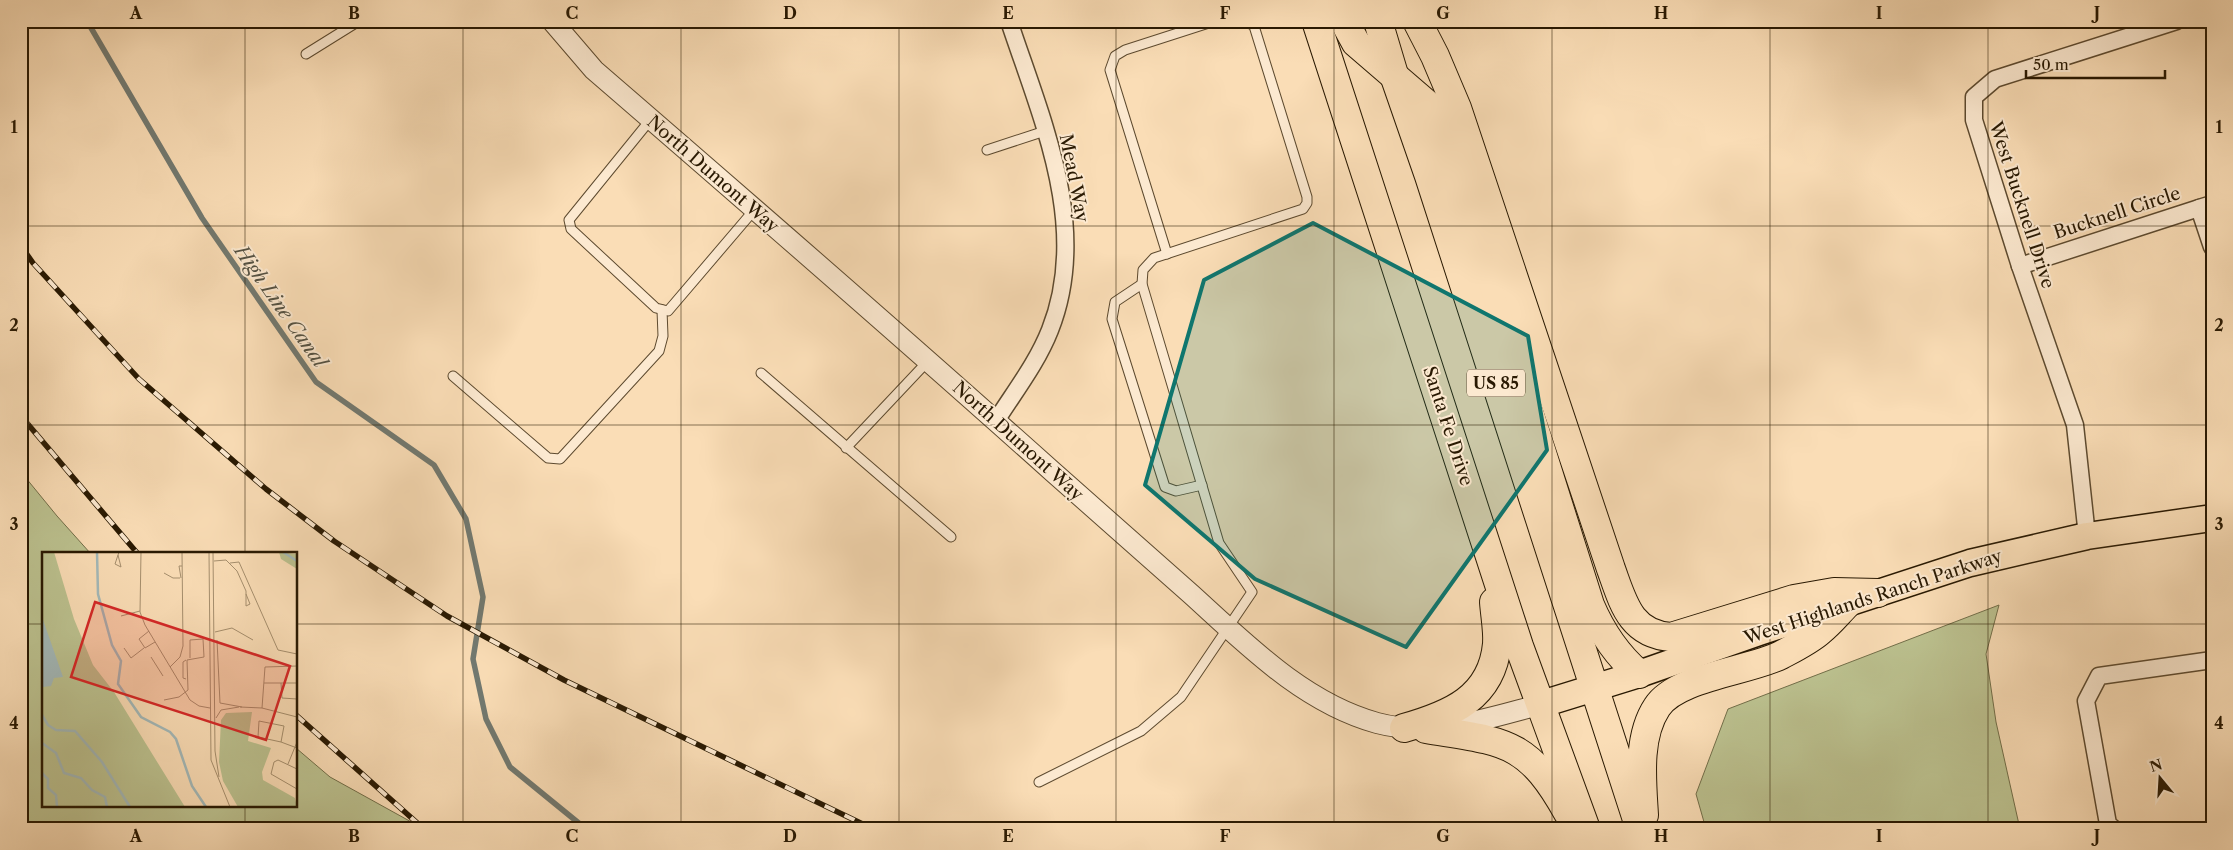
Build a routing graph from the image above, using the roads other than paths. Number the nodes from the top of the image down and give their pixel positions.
1 (359, 21) edge
2 (552, 21) edge
3 (1009, 21) edge
4 (1215, 21) edge
5 (1246, 21) edge
6 (1316, 21) edge
7 (1344, 21) edge
8 (1378, 21) edge
9 (1418, 21) edge
10 (2177, 21) edge
11 (306, 54) dead end
12 (1395, 78) junction
13 (651, 120) junction
14 (1045, 131) junction
15 (987, 150) dead end
16 (2205, 206) edge
17 (755, 210) junction
18 (2212, 247) edge
19 (1167, 254) junction
20 (2020, 266) junction
21 (1142, 284) junction
22 (662, 310) junction
23 (928, 361) junction
24 (761, 373) dead end
25 (453, 376) dead end
26 (996, 421) junction
27 (846, 448) junction
28 (1202, 485) junction
29 (2212, 518) edge
30 (2087, 536) junction
31 (952, 537) dead end
32 (1491, 556) junction
33 (1878, 593) junction
34 (1846, 604) junction
35 (1227, 627) junction
36 (2212, 660) edge
37 (1639, 674) junction
38 (1594, 689) junction
39 (1542, 704) junction
40 (1415, 728) junction
41 (1039, 782) dead end
42 (1577, 829) edge
43 (1586, 829) edge
44 (1640, 829) edge
45 (1645, 829) edge
46 (2114, 829) edge

1 - 11 lane
2 - 13 street, North Dumont Way
3 - 14 street, Mead Way
4 - 19 lane
5 - 19 lane
6 - 32 highway, Santa Fe Drive
7 - 12 highway
8 - 12 highway, US 85
9 - 33 highway
10 - 20 street, West Bucknell Drive
12 - 37 highway
12 - 38 highway, US 85
13 - 17 street, North Dumont Way
13 - 22 lane
14 - 15 lane
14 - 26 street, Mead Way
16 - 18 street, Bucknell Circle
16 - 20 street, Bucknell Circle
17 - 22 lane
17 - 23 street, North Dumont Way
19 - 21 lane
20 - 30 street, West Bucknell Drive
21 - 28 lane
21 - 28 lane
22 - 25 lane
23 - 26 street, North Dumont Way
23 - 27 lane
24 - 27 lane
26 - 35 street, North Dumont Way
27 - 31 lane
28 - 35 lane
29 - 30 main road, West Highlands Ranch Parkway
30 - 33 main road, West Highlands Ranch Parkway
32 - 39 highway, Santa Fe Drive
32 - 40 highway
33 - 34 main road, West Highlands Ranch Parkway
34 - 37 main road, West Highlands Ranch Parkway
34 - 45 highway
35 - 40 street, North Dumont Way
35 - 41 lane
36 - 46 street
37 - 38 main road, West Highlands Ranch Parkway
38 - 39 main road, West Highlands Ranch Parkway
38 - 44 highway, US 85
39 - 40 street, North Dumont Way
39 - 43 highway, Santa Fe Drive
40 - 42 highway

